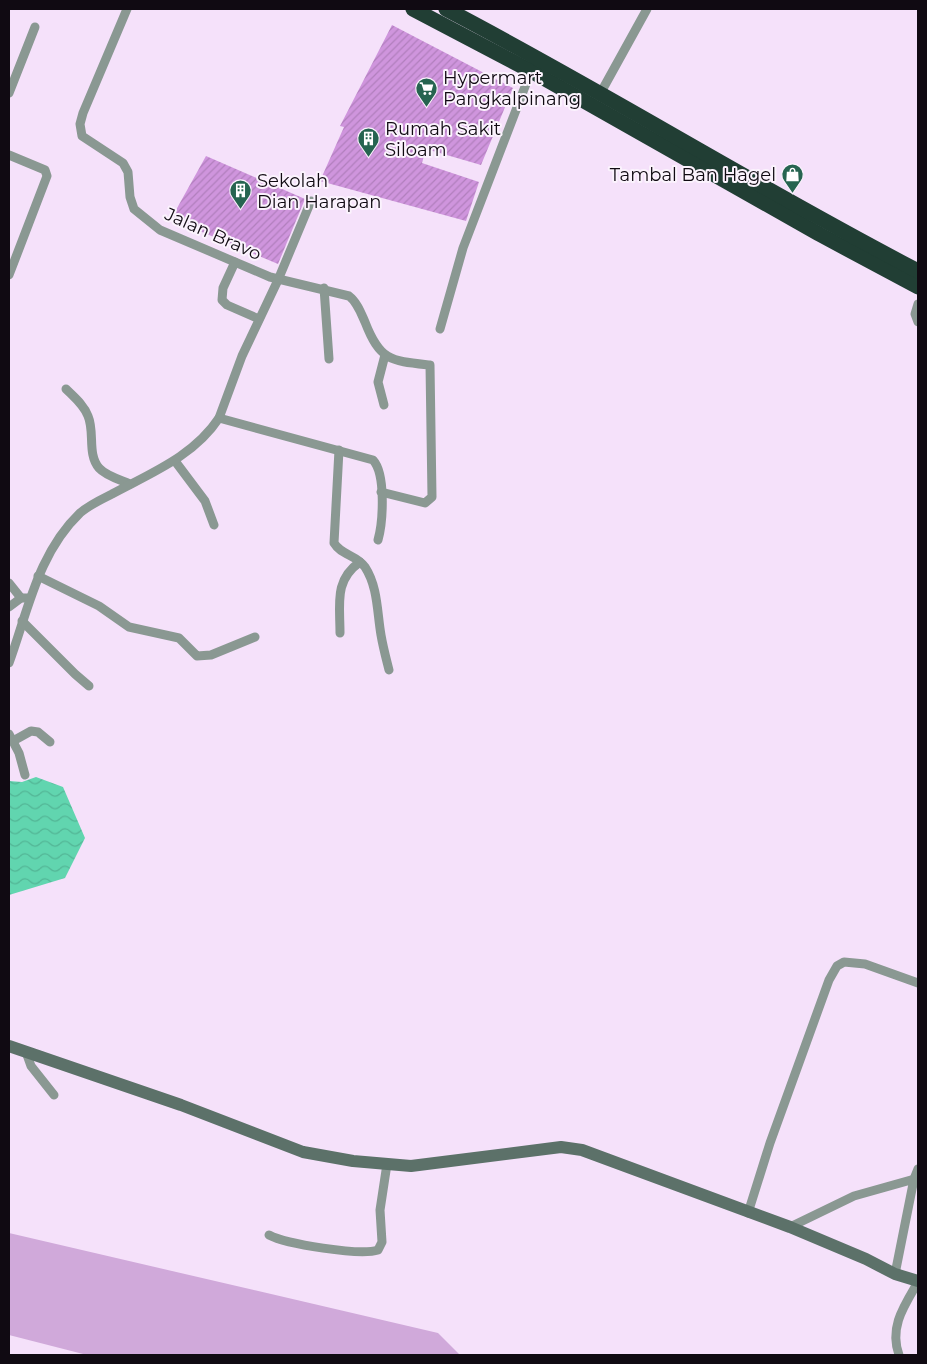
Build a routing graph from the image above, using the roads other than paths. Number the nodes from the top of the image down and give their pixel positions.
1 (126, 9) edge
2 (413, 9) edge
3 (446, 9) edge
4 (648, 9) edge
5 (35, 27) dead end
6 (531, 70) junction
7 (9, 92) edge
8 (600, 94) junction
9 (9, 155) edge
10 (713, 165) junction
11 (311, 201) dead end
12 (234, 262) junction
13 (918, 271) edge
14 (9, 275) edge
15 (278, 280) junction
16 (918, 287) edge
17 (324, 288) junction
18 (918, 304) edge
19 (259, 319) junction
20 (918, 322) edge
21 (440, 329) dead end
22 (385, 355) junction
23 (329, 360) dead end
24 (66, 389) dead end
25 (384, 405) dead end
26 (219, 418) junction
27 (339, 450) junction
28 (175, 461) junction
29 (130, 484) junction
30 (381, 492) junction
31 (214, 525) dead end
32 (378, 540) dead end
33 (360, 562) junction
34 (38, 576) junction
35 (9, 583) edge
36 (25, 598) junction
37 (9, 607) edge
38 (22, 621) junction
39 (340, 633) dead end
40 (255, 637) dead end
41 (9, 662) edge
42 (389, 670) dead end
43 (90, 686) dead end
44 (11, 738) edge
45 (50, 742) dead end
46 (25, 775) dead end
47 (918, 983) edge
48 (9, 1046) edge
49 (26, 1052) junction
50 (54, 1095) dead end
51 (386, 1164) junction
52 (918, 1169) edge
53 (916, 1178) edge
54 (748, 1214) junction
55 (790, 1227) junction
56 (269, 1235) dead end
57 (895, 1274) junction
58 (918, 1281) edge
59 (900, 1355) edge

1 - 12 street, Jalan Bravo
2 - 6 highway
3 - 8 highway
4 - 8 street
5 - 7 street
6 - 10 highway
6 - 21 street
8 - 10 highway
9 - 14 street
10 - 13 highway
10 - 16 highway
11 - 15 street
12 - 15 street, Jalan Bravo
12 - 19 street
15 - 17 street, Jalan Bravo
15 - 19 street
17 - 22 street, Jalan Bravo
17 - 23 street
18 - 20 street
19 - 26 street
22 - 25 street
22 - 30 street
24 - 29 street
26 - 27 street
26 - 28 street
27 - 30 street
27 - 33 street
28 - 29 street
28 - 31 street
29 - 34 street
30 - 32 street
33 - 39 street
33 - 42 street
34 - 36 street
34 - 40 street
35 - 36 street
36 - 37 street
36 - 38 street
38 - 41 street
38 - 43 street
44 - 45 street
44 - 46 street
47 - 54 street
48 - 49 street
49 - 50 street
49 - 51 street
51 - 54 street
51 - 56 street
52 - 53 street
53 - 55 street
53 - 57 street
54 - 55 street
55 - 57 street
57 - 58 street
58 - 59 street

